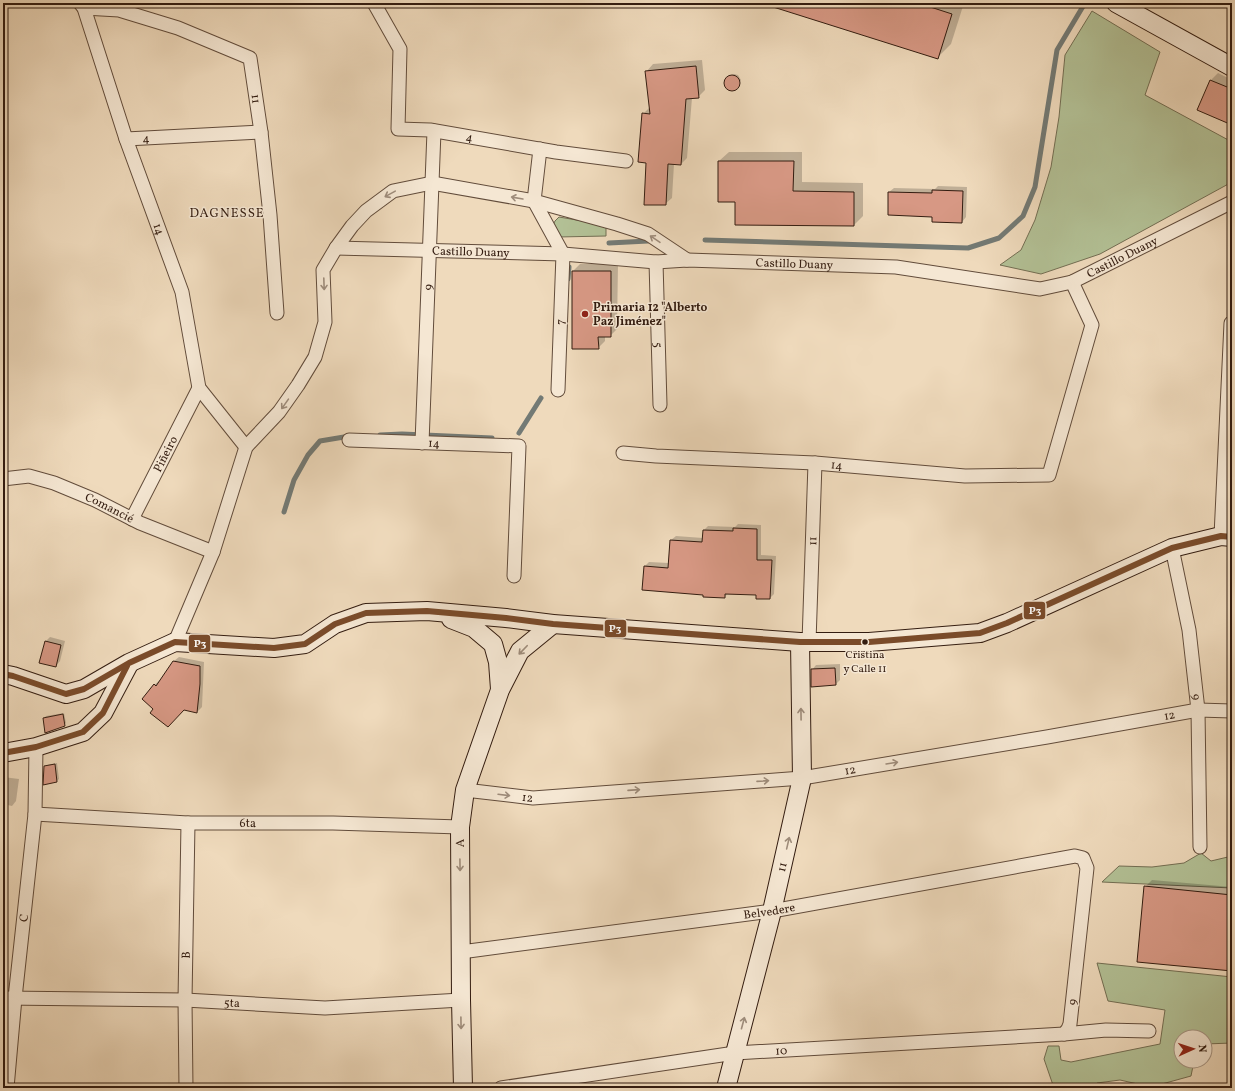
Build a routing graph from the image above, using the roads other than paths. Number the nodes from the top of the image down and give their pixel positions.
1 (374, 3) edge
2 (1116, 3) edge
3 (82, 5) edge
4 (1232, 67) edge
5 (434, 131) junction
6 (261, 132) junction
7 (126, 139) junction
8 (540, 149) junction
9 (626, 161) dead end
10 (432, 183) junction
11 (534, 201) junction
12 (1232, 202) edge
13 (336, 248) junction
14 (429, 251) junction
15 (563, 254) junction
16 (687, 260) junction
17 (656, 262) junction
18 (1072, 282) junction
19 (277, 313) dead end
20 (1231, 323) dead end
21 (199, 388) junction
22 (558, 390) dead end
23 (660, 405) dead end
24 (349, 440) dead end
25 (422, 443) junction
26 (246, 447) junction
27 (623, 453) dead end
28 (815, 463) junction
29 (3, 479) edge
30 (132, 519) junction
31 (1226, 536) edge
32 (1172, 548) junction
33 (212, 552) junction
34 (514, 576) dead end
35 (427, 611) junction
36 (552, 624) junction
37 (175, 642) junction
38 (804, 642) junction
39 (129, 663) junction
40 (3, 674) edge
41 (500, 690) junction
42 (1198, 710) junction
43 (1232, 711) edge
44 (36, 747) junction
45 (3, 753) edge
46 (802, 778) junction
47 (465, 790) junction
48 (35, 814) junction
49 (188, 822) junction
50 (460, 827) junction
51 (1200, 847) dead end
52 (1075, 856) joint
53 (772, 911) junction
54 (461, 952) junction
55 (9, 998) edge
56 (185, 1000) junction
57 (461, 1000) junction
58 (1149, 1030) dead end
59 (1064, 1034) junction
60 (735, 1053) junction
61 (8, 1088) edge
62 (186, 1088) edge
63 (463, 1088) edge
64 (501, 1088) edge
65 (726, 1088) edge

1 - 5 street, 4
2 - 4 main road
3 - 6 street, 11
3 - 7 street, 14
5 - 8 street, 4
5 - 10 street, 9
6 - 7 street, 4
6 - 19 street, 11
7 - 21 street, 14
8 - 9 street, 4
8 - 11 street
11 -> 10 street
10 -> 13 street
10 - 14 street, 9
11 - 15 street
16 -> 11 street
12 - 18 street, Castillo Duany
13 - 14 street, Castillo Duany
13 -> 26 street
14 - 15 street, Castillo Duany
14 - 25 street, 9
15 - 17 street, Castillo Duany
15 - 22 street, 7
16 - 17 street, Castillo Duany
16 - 18 street, Castillo Duany
17 - 23 street, 5
18 - 28 street, 14
20 - 31 street
21 - 26 street, 14
21 - 30 street, Piñeiro
24 - 25 street, 14
25 - 34 street, 14
26 - 33 street
27 - 28 street, 14
28 - 38 street, 11
29 - 30 street, Comancié
30 - 33 street, Comancié
31 - 32 main road
32 - 38 main road
32 - 42 street, 9
33 - 37 street
35 - 36 main road
35 - 37 main road
35 - 41 main road
36 - 38 main road
36 -> 41 main road, A
37 - 39 main road
46 -> 38 main road, 11
39 - 40 main road
39 - 44 main road
41 - 47 main road, A
42 - 43 street, 12
46 -> 42 street, 12
42 - 51 street, 9
44 - 45 main road
44 - 48 street, C
47 -> 46 street, 12
53 -> 46 main road, 11
47 - 50 main road, A
48 - 49 street, 6ta
48 - 55 street, C
49 - 50 street, 6ta
49 - 56 street, B
50 -> 54 main road, A
52 - 53 street, Belvedere
52 - 59 street, 9
53 - 54 street, Belvedere
60 -> 53 main road, 11
54 - 57 main road, A
55 - 56 street, 5ta
55 - 61 street, C
56 - 57 street, 5ta
56 - 62 street, B
57 -> 63 main road, A
58 - 59 street, 10
59 - 60 street, 10
60 - 64 street, 10
60 - 65 main road, 11

